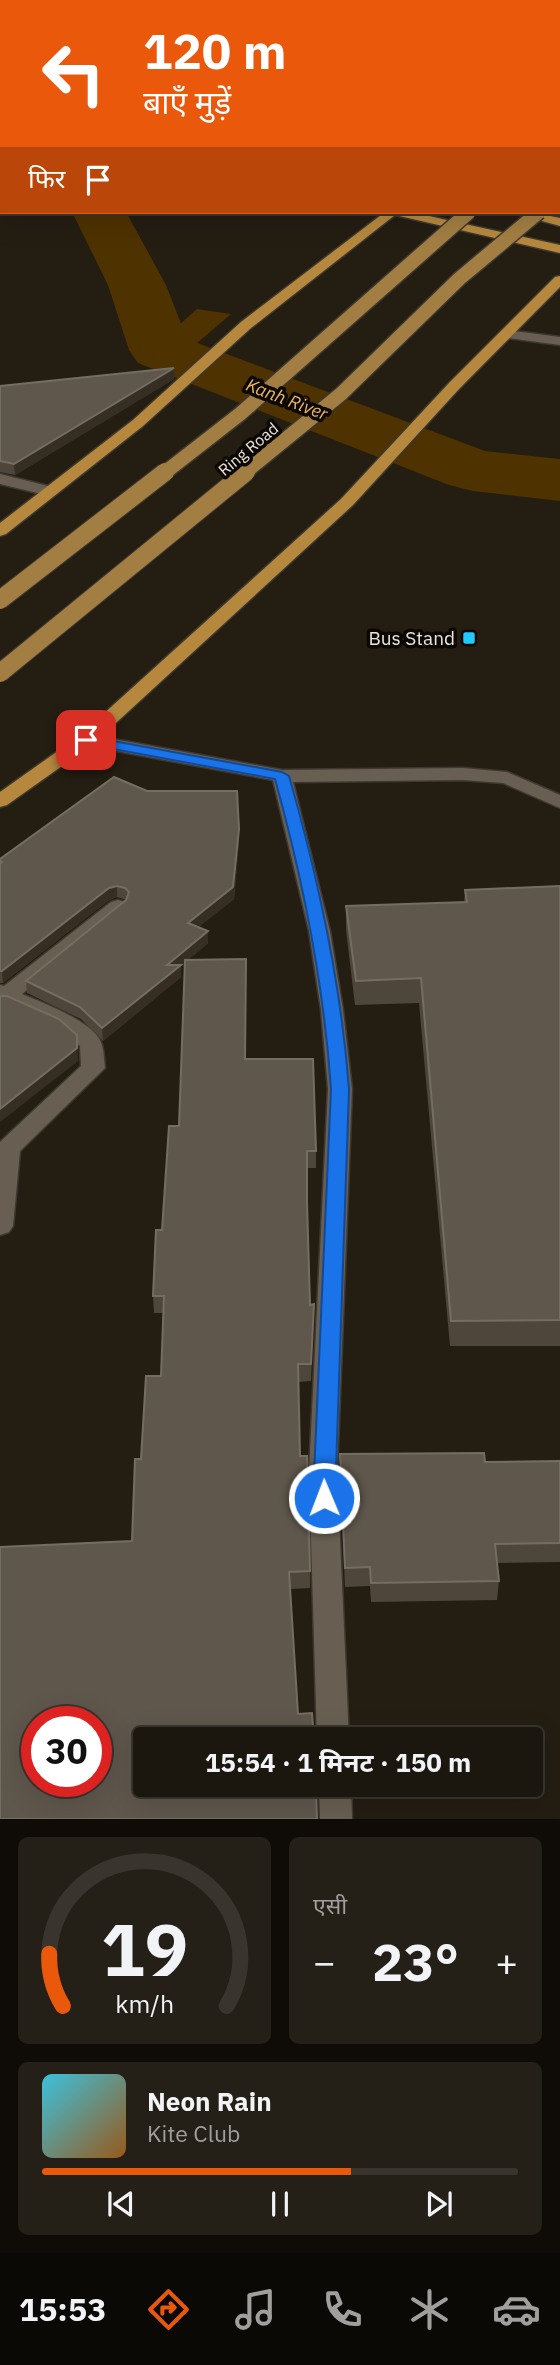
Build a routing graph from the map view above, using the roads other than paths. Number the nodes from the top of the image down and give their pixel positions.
1 (391, 214) edge
2 (403, 214) edge
3 (467, 214) edge
4 (524, 214) edge
5 (537, 214) edge
6 (560, 222) edge
7 (560, 249) edge
8 (560, 280) edge
9 (506, 334) junction
10 (560, 341) edge
11 (0, 477) edge
12 (50, 491) junction
13 (0, 531) edge
14 (0, 600) edge
15 (0, 673) edge
16 (86, 740) junction
17 (282, 776) junction
18 (0, 801) edge
19 (560, 802) edge
20 (118, 906) edge
21 (2, 995) edge
22 (4, 1151) edge
23 (0, 1226) edge
24 (333, 1727) edge
25 (335, 1797) edge
26 (336, 1819) edge

1 - 12 highway
2 - 7 highway
3 - 14 main road, Ring Road, bridge
4 - 6 highway
5 - 15 main road, Ring Road, bridge
8 - 9 highway
9 - 10 street
9 - 16 highway
11 - 12 street
12 - 13 highway
16 - 17 street
16 - 18 highway
17 - 19 street
17 - 24 street
20 - 21 street
21 - 22 street
22 - 23 street
25 - 26 street

